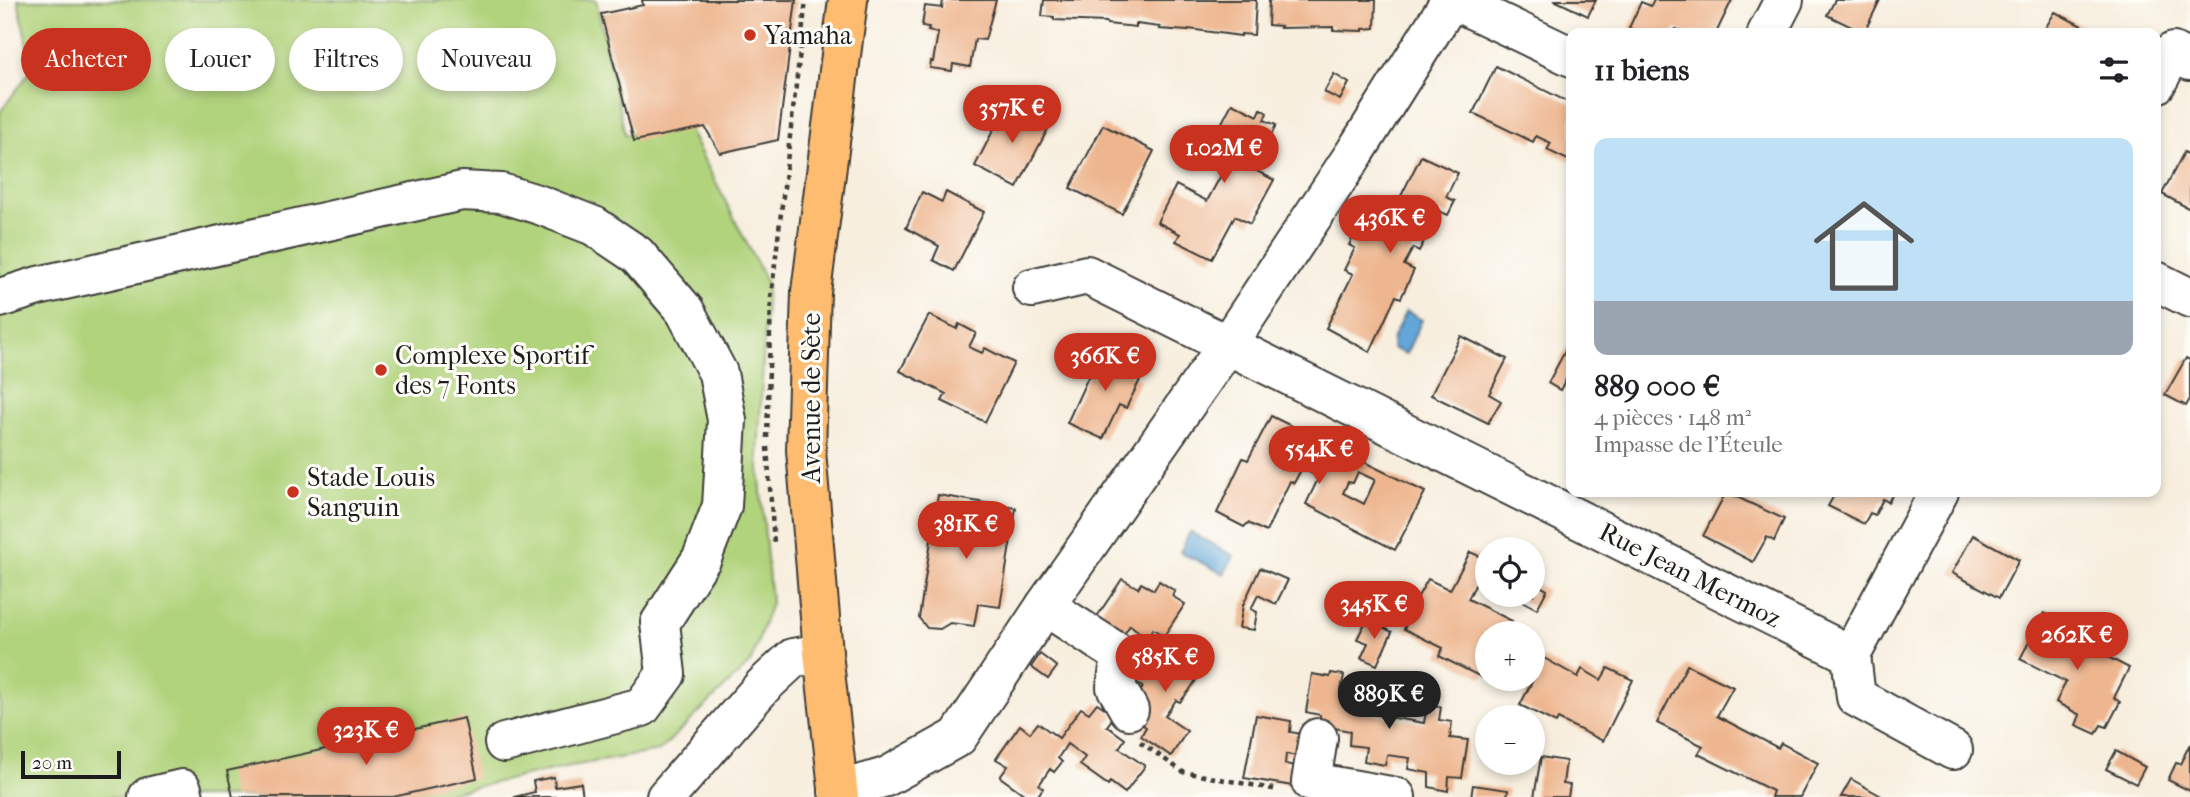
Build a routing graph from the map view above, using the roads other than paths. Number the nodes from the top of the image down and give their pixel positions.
1 (848, 0) edge
2 (1452, 0) edge
3 (1784, 0) edge
4 (1770, 28) edge
5 (1566, 54) edge
6 (2190, 61) edge
7 (2161, 75) edge
8 (2161, 284) edge
9 (1032, 288) dead end
10 (0, 298) edge
11 (2190, 298) edge
12 (1228, 344) junction
13 (1936, 497) edge
14 (1045, 606) junction
15 (823, 653) junction
16 (1851, 655) junction
17 (1129, 710) road end
18 (1318, 738) dead end
19 (505, 743) dead end
20 (1953, 750) dead end
21 (1326, 788) edge
22 (839, 794) edge
23 (148, 797) edge
24 (184, 797) edge
25 (666, 797) edge
26 (1396, 797) edge

1 - 15 main road, Avenue de Sète
2 - 5 street
2 - 12 street
3 - 4 street
6 - 7 street
8 - 11 street
9 - 12 street, Rue Jean Mermoz
10 - 19 street
12 - 14 street
12 - 16 street, Rue Jean Mermoz
13 - 16 street
14 - 17 street
14 - 22 street
15 - 22 main road, Avenue de Sète
15 - 25 street
16 - 20 street
18 - 21 street
21 - 26 street
23 - 24 street

